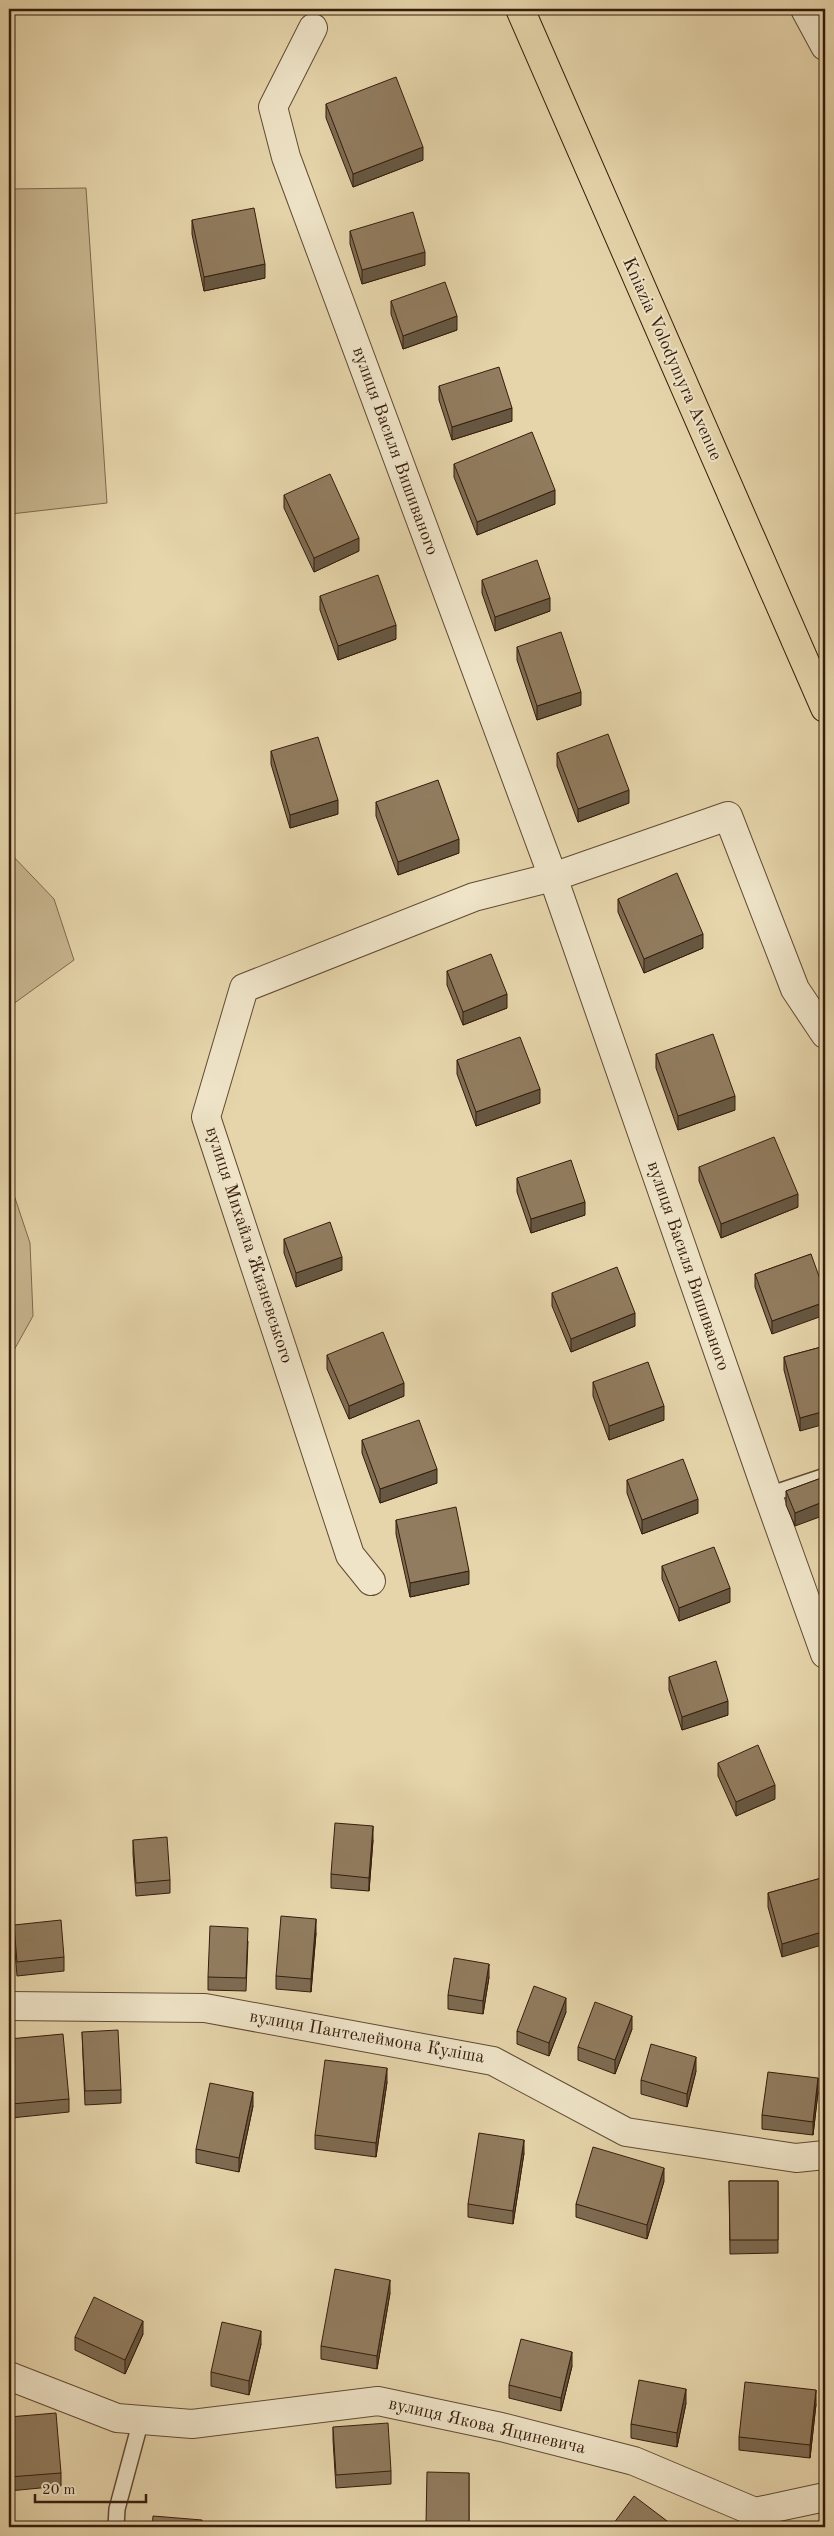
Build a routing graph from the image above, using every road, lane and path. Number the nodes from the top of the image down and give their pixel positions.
1 (520, 9) edge
2 (804, 9) edge
3 (313, 28) dead end
4 (825, 46) edge
5 (825, 708) edge
6 (554, 876) junction
7 (825, 1034) edge
8 (825, 1476) edge
9 (768, 1495) junction
10 (371, 1581) dead end
11 (825, 1654) edge
12 (9, 2006) edge
13 (825, 2155) edge
14 (9, 2376) edge
15 (141, 2420) junction
16 (825, 2497) edge
17 (749, 2519) edge
18 (116, 2527) edge

1 - 5 main road, Kniazia Volodymyra Avenue
2 - 4 street
3 - 6 street, вулиця Василя Вишиваного
6 - 7 street
6 - 9 street, вулиця Василя Вишиваного
6 - 10 street, вулиця Михайла Жизневського
8 - 9 lane
9 - 11 street, вулиця Василя Вишиваного
12 - 13 street, вулиця Пантелеймона Куліша
14 - 15 street, вулиця Якова Яциневича
15 - 17 street, вулиця Якова Яциневича
15 - 18 lane
16 - 17 street, вулиця Якова Яциневича

